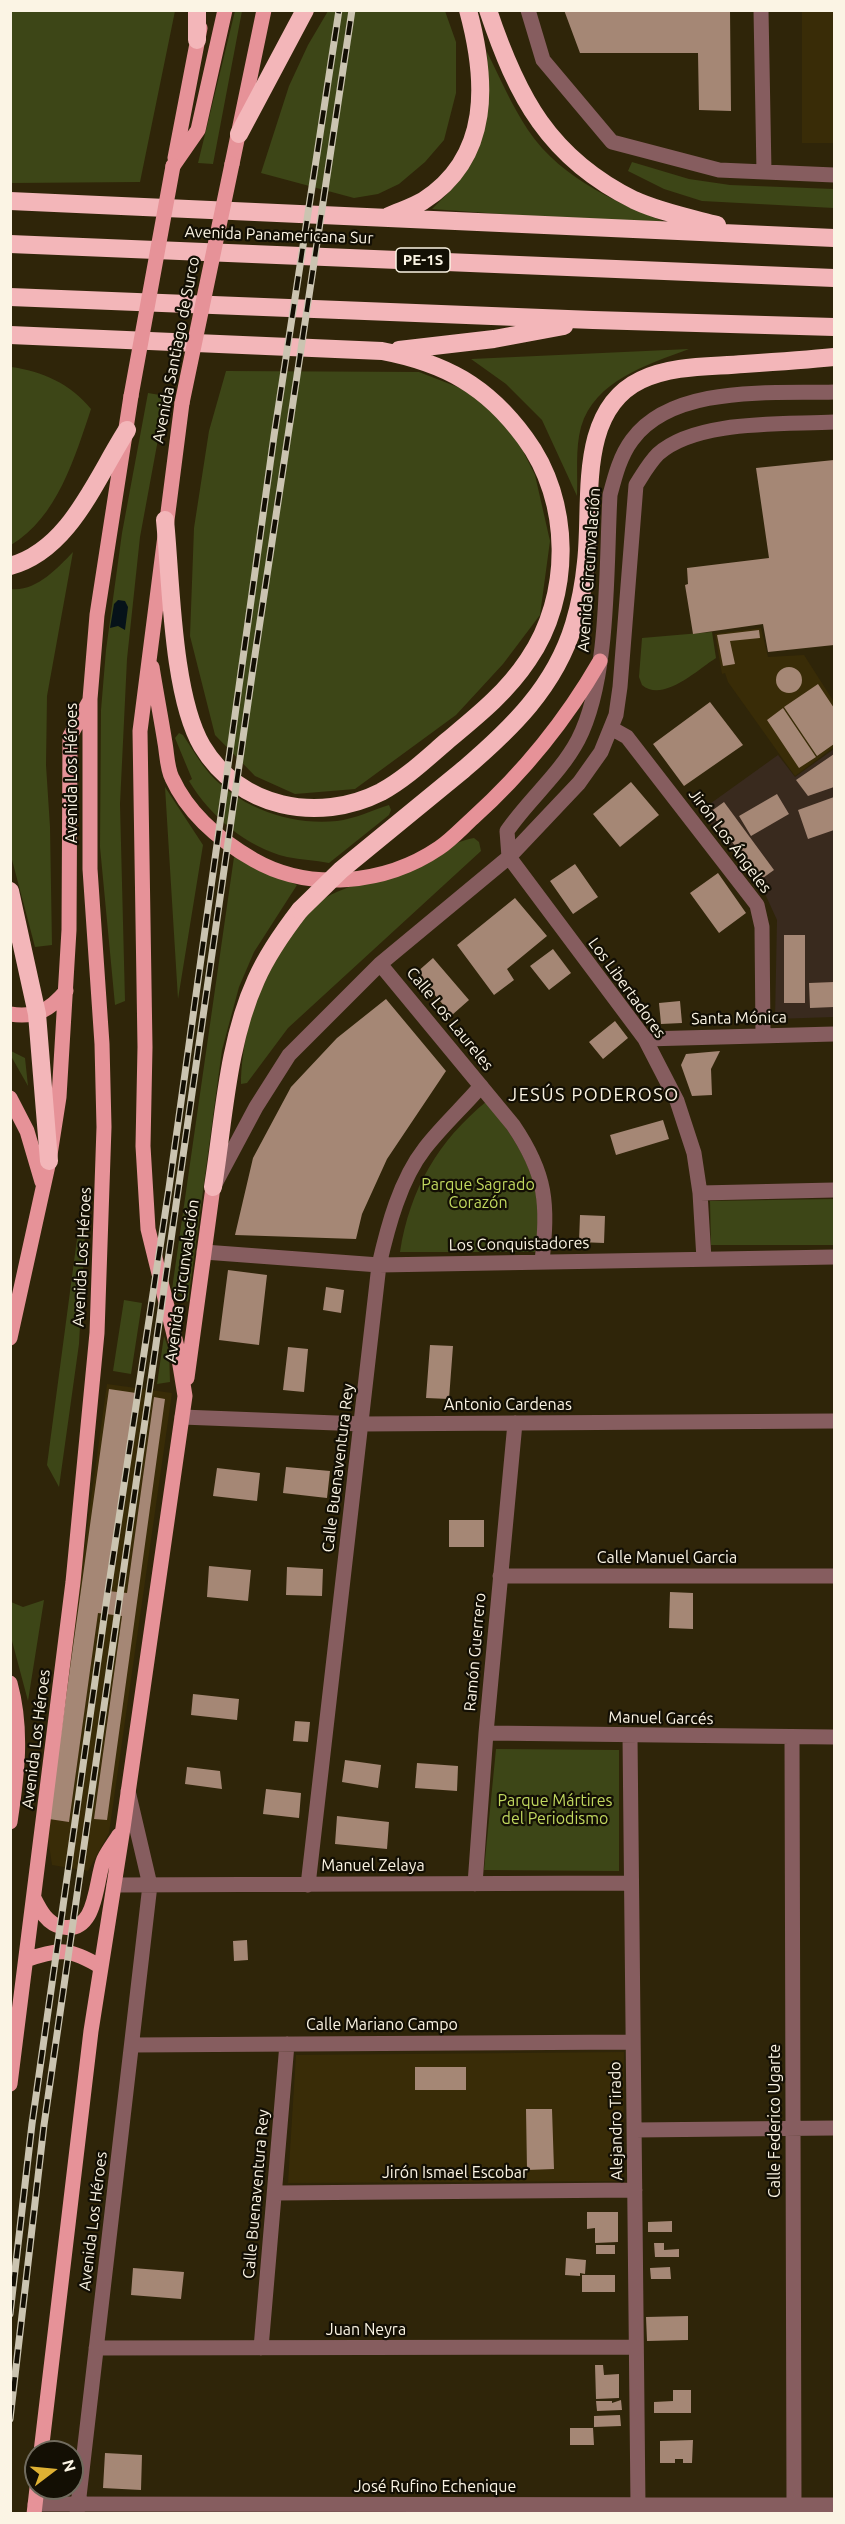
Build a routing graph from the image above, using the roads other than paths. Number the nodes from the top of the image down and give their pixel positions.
1 (197, 10) edge
2 (203, 10) edge
3 (225, 10) edge
4 (264, 10) edge
5 (305, 10) edge
6 (468, 10) edge
7 (488, 10) edge
8 (528, 10) edge
9 (761, 10) edge
10 (197, 40) junction
11 (239, 134) junction
12 (173, 166) junction
13 (764, 172) junction
14 (834, 175) edge
15 (10, 201) edge
16 (384, 218) junction
17 (751, 234) junction
18 (834, 238) edge
19 (10, 244) edge
20 (834, 278) edge
21 (10, 297) edge
22 (593, 320) junction
23 (834, 327) edge
24 (10, 335) edge
25 (382, 351) junction
26 (834, 357) edge
27 (834, 392) edge
28 (834, 422) edge
29 (127, 430) junction
30 (165, 520) junction
31 (10, 566) edge
32 (149, 648) junction
33 (600, 661) junction
34 (90, 699) junction
35 (611, 728) junction
36 (509, 857) junction
37 (10, 891) edge
38 (380, 964) junction
39 (66, 991) junction
40 (10, 1014) edge
41 (37, 1014) junction
42 (834, 1034) edge
43 (763, 1036) junction
44 (645, 1039) junction
45 (482, 1086) junction
46 (10, 1098) edge
47 (49, 1161) junction
48 (43, 1187) junction
49 (213, 1187) junction
50 (834, 1190) edge
51 (700, 1193) junction
52 (204, 1252) junction
53 (834, 1257) edge
54 (704, 1259) junction
55 (542, 1262) junction
56 (379, 1265) junction
57 (10, 1338) edge
58 (184, 1396) junction
59 (182, 1417) junction
60 (834, 1421) edge
61 (515, 1423) junction
62 (362, 1424) junction
63 (500, 1576) junction
64 (834, 1576) edge
65 (11, 1690) edge
66 (486, 1733) junction
67 (630, 1736) junction
68 (792, 1737) junction
69 (834, 1737) edge
70 (128, 1791) junction
71 (10, 1822) edge
72 (123, 1828) junction
73 (631, 1883) junction
74 (475, 1884) junction
75 (114, 1885) junction
76 (150, 1885) junction
77 (308, 1885) junction
78 (34, 1898) junction
79 (26, 1960) junction
80 (101, 1967) junction
81 (13, 2040) edge
82 (633, 2042) junction
83 (287, 2044) junction
84 (132, 2045) junction
85 (10, 2084) edge
86 (793, 2128) junction
87 (834, 2128) edge
88 (634, 2130) junction
89 (635, 2190) junction
90 (275, 2193) junction
91 (636, 2347) junction
92 (96, 2348) junction
93 (261, 2348) junction
94 (42, 2440) edge
95 (638, 2505) junction
96 (834, 2505) edge
97 (803, 2508) edge
98 (35, 2509) edge
99 (77, 2509) edge
100 (242, 2509) edge

1 - 10 highway
2 - 10 main road, Avenida Santiago de Surco
3 - 12 main road, Avenida Santiago de Surco
4 - 11 main road, Avenida Santiago de Surco
5 - 11 highway
6 - 16 highway
7 - 17 highway
8 - 13 street
9 - 13 street
10 - 12 main road, Avenida Santiago de Surco
11 - 30 main road, Avenida Santiago de Surco, bridge
12 - 29 main road, Avenida Santiago de Surco, bridge
13 - 14 street
15 - 16 highway
16 - 17 highway
17 - 18 highway
19 - 20 highway, Avenida Panamericana Sur / PE-1S
21 - 22 highway
22 - 23 highway
22 - 25 highway
24 - 25 highway
25 - 30 highway
26 - 49 highway, bridge
27 - 33 street, Avenida Circunvalación
28 - 35 street, Avenida Circunvalación
29 - 31 highway
29 - 34 main road, Avenida Los Héroes
30 - 32 main road, Avenida Los Héroes
32 - 33 main road
32 - 58 main road, Avenida Los Héroes
33 - 36 street, Avenida Circunvalación
34 - 39 main road
34 - 78 main road, Avenida Los Héroes
35 - 36 street, Avenida Circunvalación
35 - 43 street, Jirón Los Ángeles
36 - 38 street, Avenida Circunvalación
36 - 44 street, Los Libertadores
37 - 41 highway
38 - 45 street, Calle Los Laureles
38 - 49 street, Avenida Circunvalación
39 - 41 main road
39 - 47 main road
40 - 41 main road
41 - 47 highway
42 - 43 street, Santa Mónica
43 - 44 street, Santa Mónica
44 - 51 street, Los Libertadores
45 - 55 street, Calle Los Laureles
45 - 56 street, Calle Buenaventura Rey
46 - 48 main road
47 - 48 main road
48 - 57 main road
49 - 52 main road, Avenida Circunvalación
50 - 51 street
51 - 54 street, Los Libertadores
52 - 56 street, Los Conquistadores
52 - 58 main road, Avenida Circunvalación
53 - 54 street, Los Conquistadores
54 - 55 street, Los Conquistadores
55 - 56 street, Los Conquistadores
56 - 62 street, Calle Buenaventura Rey
58 - 59 main road, Avenida Los Héroes
59 - 62 street, Antonio Cardenas
59 - 70 main road, Avenida Los Héroes
60 - 61 street, Antonio Cardenas
61 - 62 street, Antonio Cardenas
61 - 63 street, Ramón Guerrero
62 - 77 street, Calle Buenaventura Rey
63 - 64 street, Calle Manuel Garcia
63 - 66 street, Ramón Guerrero
65 - 71 main road, Avenida Los Héroes
66 - 67 street, Manuel Garcés
66 - 74 street, Ramón Guerrero
67 - 68 street, Manuel Garcés
67 - 73 street, Alejandro Tirado
68 - 69 street, Manuel Garcés
68 - 86 street, Calle Federico Ugarte
70 - 72 main road, Avenida Los Héroes
70 - 76 street, Avenida Los Héroes
72 - 75 main road, Avenida Los Héroes
72 - 78 main road
73 - 74 street, Manuel Zelaya
73 - 82 street, Alejandro Tirado
74 - 77 street, Manuel Zelaya
75 - 76 street, Manuel Zelaya
75 - 80 main road, Avenida Los Héroes
76 - 77 street, Manuel Zelaya
76 - 84 street, Avenida Los Héroes
78 - 79 main road, Avenida Los Héroes
79 - 80 main road
79 - 81 main road, Avenida Los Héroes
80 - 94 main road, Avenida Los Héroes
81 - 85 main road, Avenida Los Héroes
82 - 83 street, Calle Mariano Campo
82 - 88 street, Alejandro Tirado
83 - 84 street, Calle Mariano Campo
83 - 90 street, Calle Buenaventura Rey
84 - 92 street, Avenida Los Héroes
86 - 87 street
86 - 88 street
86 - 97 street, Calle Federico Ugarte
88 - 89 street, Alejandro Tirado
89 - 90 street, Jirón Ismael Escobar
89 - 91 street, Alejandro Tirado
90 - 93 street, Calle Buenaventura Rey
91 - 93 street, Juan Neyra
91 - 95 street, Alejandro Tirado
92 - 93 street, Juan Neyra
92 - 99 street, Avenida Los Héroes
95 - 97 street, José Rufino Echenique
95 - 100 street, José Rufino Echenique
96 - 97 street, José Rufino Echenique
98 - 99 street, José Rufino Echenique
99 - 100 street, José Rufino Echenique

